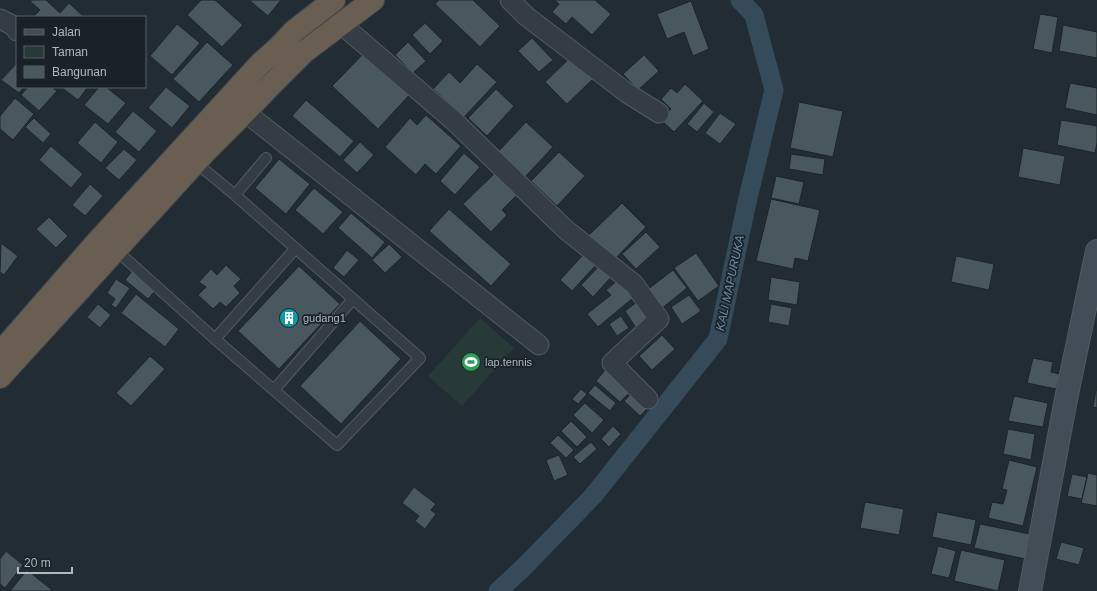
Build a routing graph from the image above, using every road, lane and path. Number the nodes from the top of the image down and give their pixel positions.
1 (334, 0) edge
2 (373, 0) edge
3 (510, 0) edge
4 (0, 19) edge
5 (341, 24) junction
6 (16, 29) edge
7 (245, 112) junction
8 (659, 113) dead end
9 (188, 157) junction
10 (266, 158) dead end
11 (235, 195) junction
12 (295, 248) junction
13 (116, 250) junction
14 (1096, 262) edge
15 (353, 299) junction
16 (215, 339) junction
17 (539, 345) dead end
18 (0, 353) edge
19 (0, 377) edge
20 (274, 390) junction
21 (648, 399) dead end
22 (1030, 591) edge

1 - 9 highway
2 - 5 highway
3 - 8 street
4 - 6 street
5 - 7 highway
5 - 21 street
7 - 9 highway
7 - 17 street
9 - 11 lane
9 - 13 highway
9 - 18 highway
10 - 11 lane
11 - 12 lane
12 - 15 lane
12 - 16 lane
13 - 16 lane
13 - 19 highway
14 - 22 street
15 - 20 lane
15 - 20 lane
16 - 20 lane

